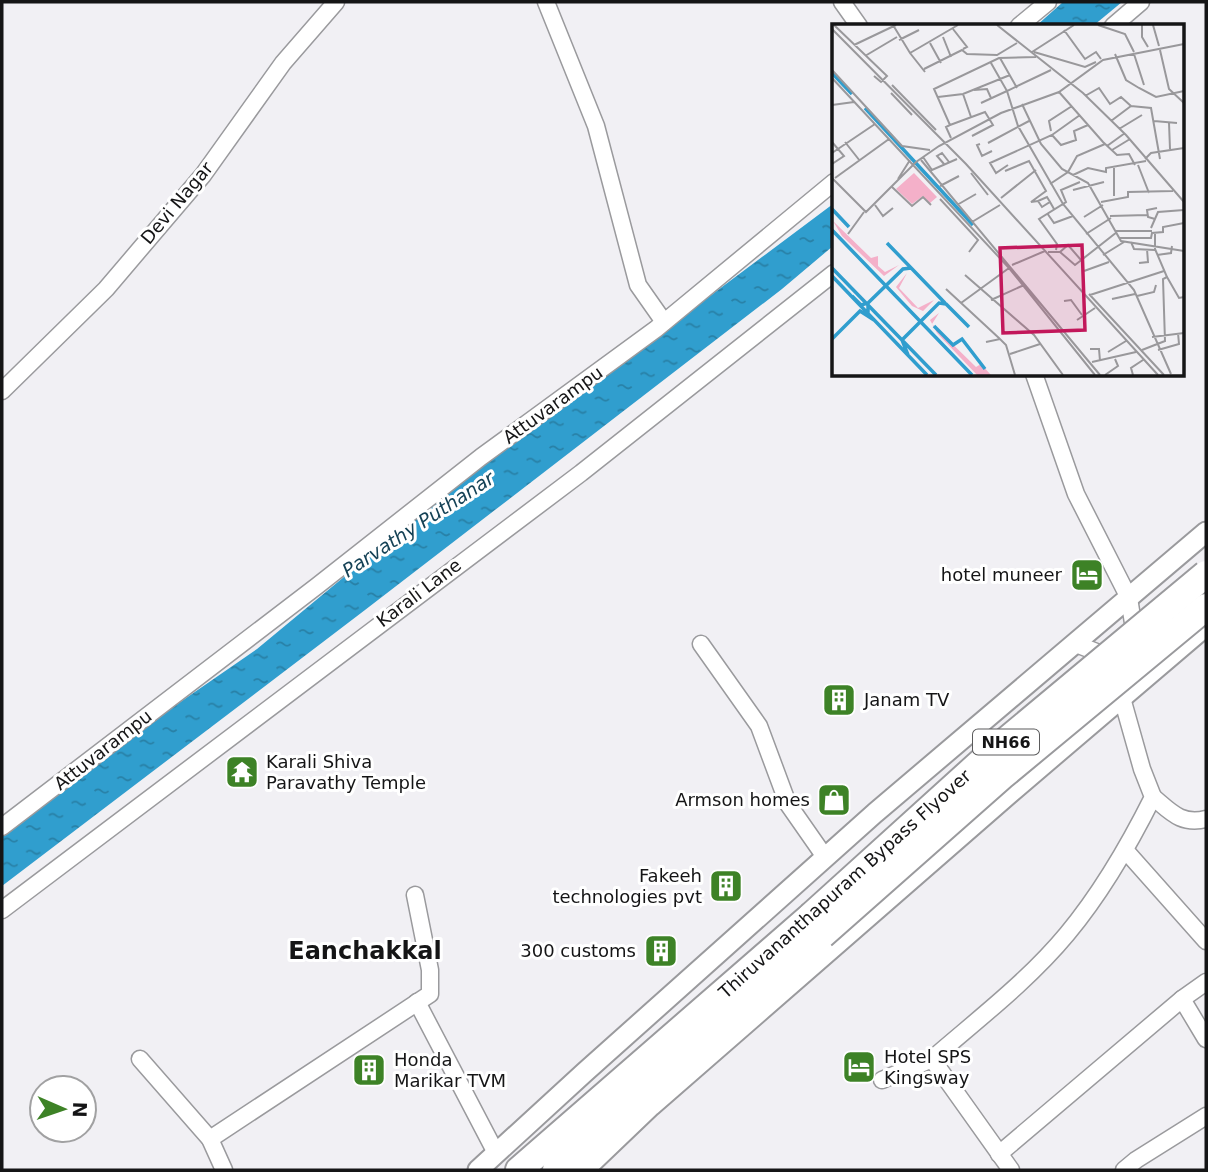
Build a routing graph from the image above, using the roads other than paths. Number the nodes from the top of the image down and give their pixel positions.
1 (336, 2) edge
2 (546, 2) edge
3 (842, 2) edge
4 (1048, 2) edge
5 (1141, 2) edge
6 (858, 24) edge
7 (1021, 24) edge
8 (1115, 24) edge
9 (832, 184) edge
10 (832, 275) edge
11 (664, 322) junction
12 (1035, 376) edge
13 (2, 391) edge
14 (1206, 532) edge
15 (1197, 548) edge
16 (1206, 574) edge
17 (1129, 598) junction
18 (1206, 607) edge
19 (1206, 626) edge
20 (701, 644) dead end
21 (1076, 644) junction
22 (1181, 648) junction
23 (1122, 698) junction
24 (1153, 797) junction
25 (1206, 819) edge
26 (2, 827) edge
27 (1126, 851) junction
28 (825, 857) junction
29 (415, 895) dead end
30 (2, 910) edge
31 (817, 925) junction
32 (1206, 941) edge
33 (1206, 982) edge
34 (1182, 999) junction
35 (417, 1002) junction
36 (1206, 1039) edge
37 (140, 1059) dead end
38 (932, 1059) junction
39 (882, 1080) dead end
40 (1206, 1116) edge
41 (210, 1139) junction
42 (496, 1153) junction
43 (999, 1154) junction
44 (224, 1170) edge
45 (478, 1170) edge
46 (519, 1170) edge
47 (556, 1170) edge
48 (584, 1170) edge
49 (1011, 1170) edge
50 (1124, 1170) edge

1 - 13 street, Devi Nagar
2 - 11 street
3 - 6 street
4 - 7 street
5 - 8 street
9 - 11 street, Attuvarampu
10 - 30 street, Karali Lane
11 - 26 street, Attuvarampu
12 - 17 street
14 - 15 street
15 - 17 street
16 - 31 highway, Thiruvananthapuram Bypass Flyover / NH66, bridge
17 - 21 street
17 - 22 street
18 - 31 highway, Thiruvananthapuram Bypass Flyover / NH66, bridge
19 - 22 street
20 - 28 street
21 - 23 street
21 - 28 street
22 - 23 street
23 - 24 street
23 - 48 street
24 - 25 street
24 - 27 street
27 - 32 street
27 - 38 street
28 - 42 street
29 - 35 street
31 - 46 highway, Thiruvananthapuram Bypass Flyover / NH66
31 - 47 highway, Thiruvananthapuram Bypass Flyover / NH66
33 - 34 street
34 - 36 street
34 - 43 street
35 - 41 street
35 - 42 street
37 - 41 street
38 - 39 street
38 - 43 street
40 - 50 street
41 - 44 street
42 - 45 street
43 - 49 street

